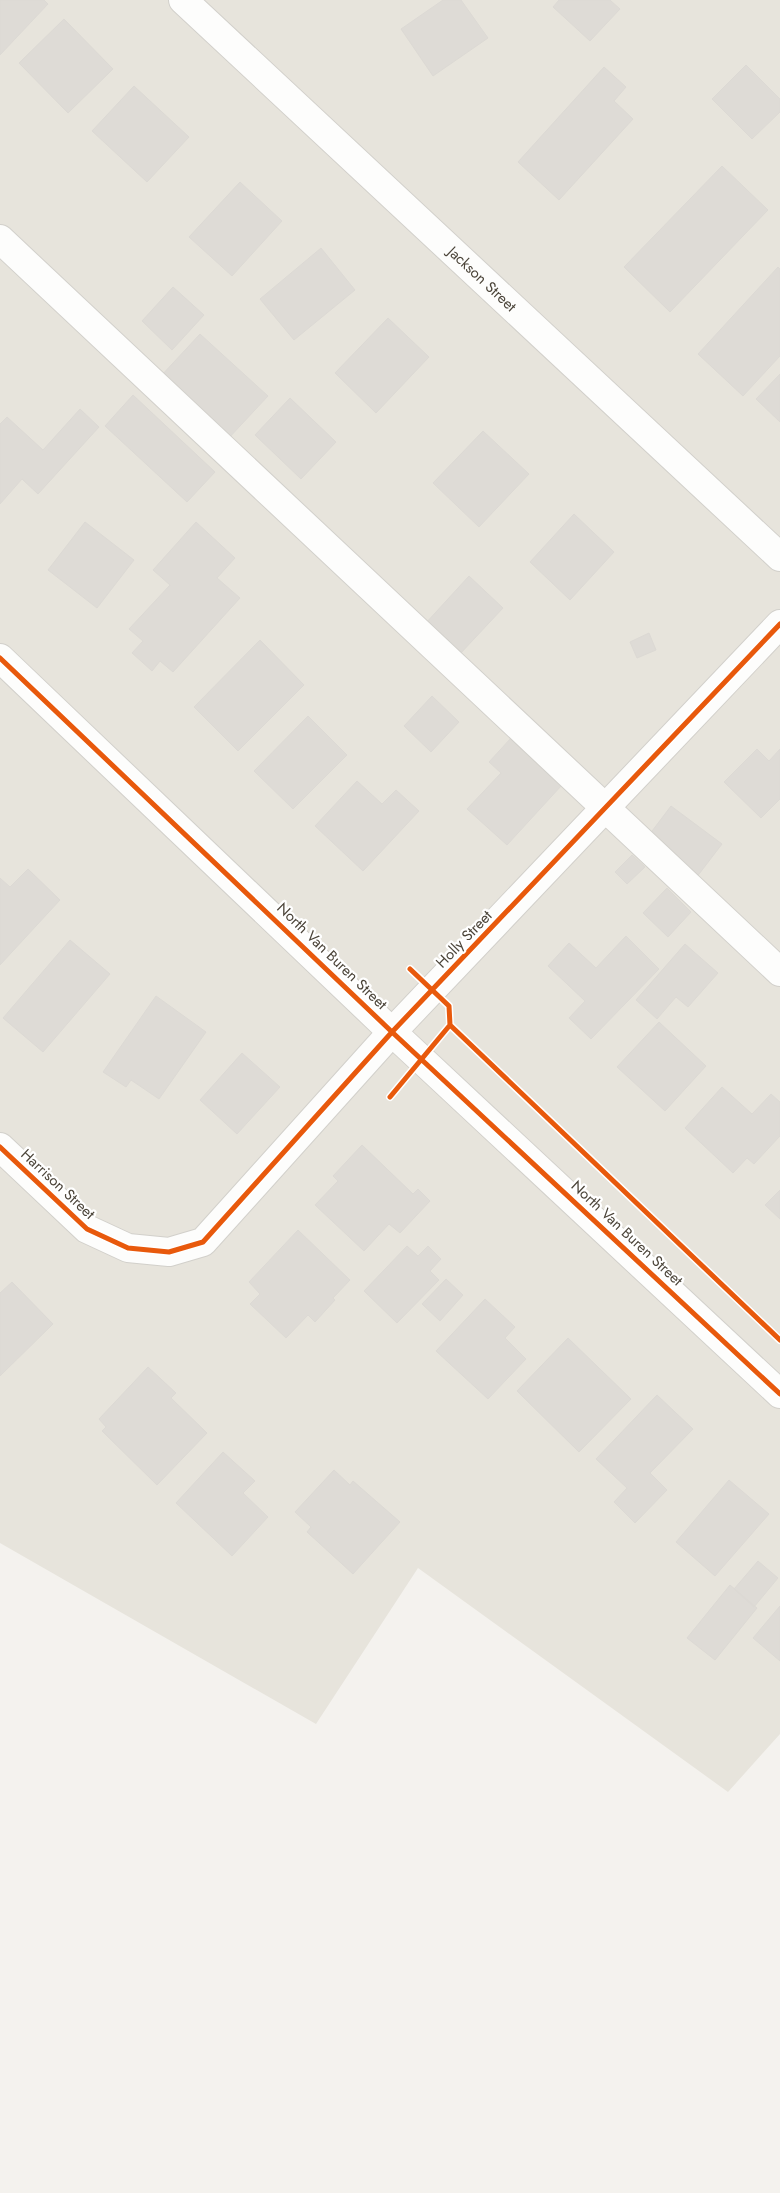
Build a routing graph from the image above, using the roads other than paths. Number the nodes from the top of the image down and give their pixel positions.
1 (182, 0) edge
2 (0, 239) edge
3 (780, 557) edge
4 (780, 624) edge
5 (0, 658) edge
6 (606, 807) junction
7 (780, 972) edge
8 (392, 1032) junction
9 (0, 1147) edge
10 (128, 1248) joint
11 (780, 1394) edge

1 - 3 street, Jackson Street
2 - 6 street
4 - 6 street, Holly Street
5 - 8 street, North Van Buren Street
6 - 7 street
6 - 8 street, Holly Street
8 - 10 street, Holly Street
8 - 11 street, North Van Buren Street
9 - 10 street, Harrison Street

